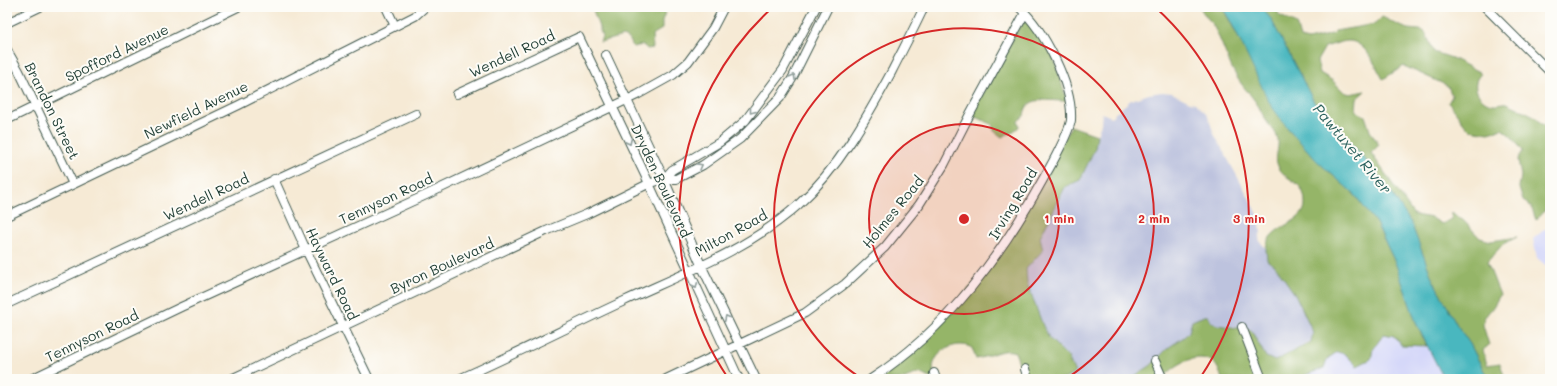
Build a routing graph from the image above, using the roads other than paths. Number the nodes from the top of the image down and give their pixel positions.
1 (40, 7) edge
2 (238, 7) edge
3 (386, 7) edge
4 (424, 7) edge
5 (724, 7) edge
6 (816, 7) edge
7 (828, 7) edge
8 (924, 7) edge
9 (1485, 7) edge
10 (1022, 10) edge
11 (808, 22) junction
12 (7, 23) edge
13 (395, 26) junction
14 (818, 27) junction
15 (579, 37) joint
16 (7, 50) edge
17 (606, 55) dead end
18 (1550, 72) edge
19 (457, 94) dead end
20 (764, 96) junction
21 (627, 100) junction
22 (773, 104) junction
23 (36, 106) junction
24 (612, 107) junction
25 (416, 114) dead end
26 (7, 120) edge
27 (274, 179) junction
28 (664, 179) junction
29 (73, 184) junction
30 (648, 184) junction
31 (7, 216) edge
32 (306, 250) junction
33 (702, 265) junction
34 (688, 271) junction
35 (7, 304) edge
36 (343, 326) junction
37 (1242, 327) dead end
38 (740, 343) junction
39 (725, 351) junction
40 (1155, 361) dead end
41 (1025, 369) dead end
42 (31, 379) edge
43 (231, 379) edge
44 (369, 379) edge
45 (459, 379) edge
46 (666, 379) edge
47 (739, 379) edge
48 (756, 379) edge
49 (871, 379) edge
50 (1028, 379) edge
51 (1163, 379) edge
52 (1262, 379) edge

1 - 12 street
2 - 23 street, Spofford Avenue
3 - 13 street
4 - 13 street, Newfield Avenue
5 - 21 street, Tennyson Road
6 - 11 street, Byron Boulevard
7 - 14 street, Byron Boulevard
8 - 33 street, Milton Road
9 - 18 street
10 - 38 street, Holmes Road
10 - 49 street, Irving Road
11 - 14 street
11 - 20 street, Byron Boulevard
13 - 29 street, Newfield Avenue
22 -> 14 street, Byron Boulevard
15 - 19 street, Wendell Road
15 - 24 street, Dryden Boulevard
16 - 23 street, Brandon Street
17 - 21 street, Dryden Boulevard
20 - 22 street
20 -> 28 street, Byron Boulevard
21 - 24 street, Tennyson Road
21 - 28 street, Dryden Boulevard
28 -> 22 street, Byron Boulevard
23 - 26 street, Spofford Avenue
23 - 29 street, Brandon Street
24 -> 30 street, Dryden Boulevard
24 - 32 street, Tennyson Road
25 - 27 street, Wendell Road
27 - 32 street, Hayward Road
27 - 35 street, Wendell Road
28 - 30 street, Byron Boulevard
28 - 33 street, Dryden Boulevard
29 - 31 street, Newfield Avenue
30 - 34 street, Dryden Boulevard
30 - 36 street, Byron Boulevard
32 - 36 street, Hayward Road
32 - 42 street, Tennyson Road
33 - 34 street, Milton Road
38 -> 33 street, Dryden Boulevard
34 -> 39 street, Dryden Boulevard
34 - 45 street, Milton Road
36 - 43 street, Byron Boulevard
36 - 44 street, Hayward Road
37 - 52 street
38 - 39 street, Holmes Road
38 - 48 street, Dryden Boulevard
39 - 46 street, Holmes Road
39 - 47 street, Dryden Boulevard
40 - 51 street
41 - 50 street

